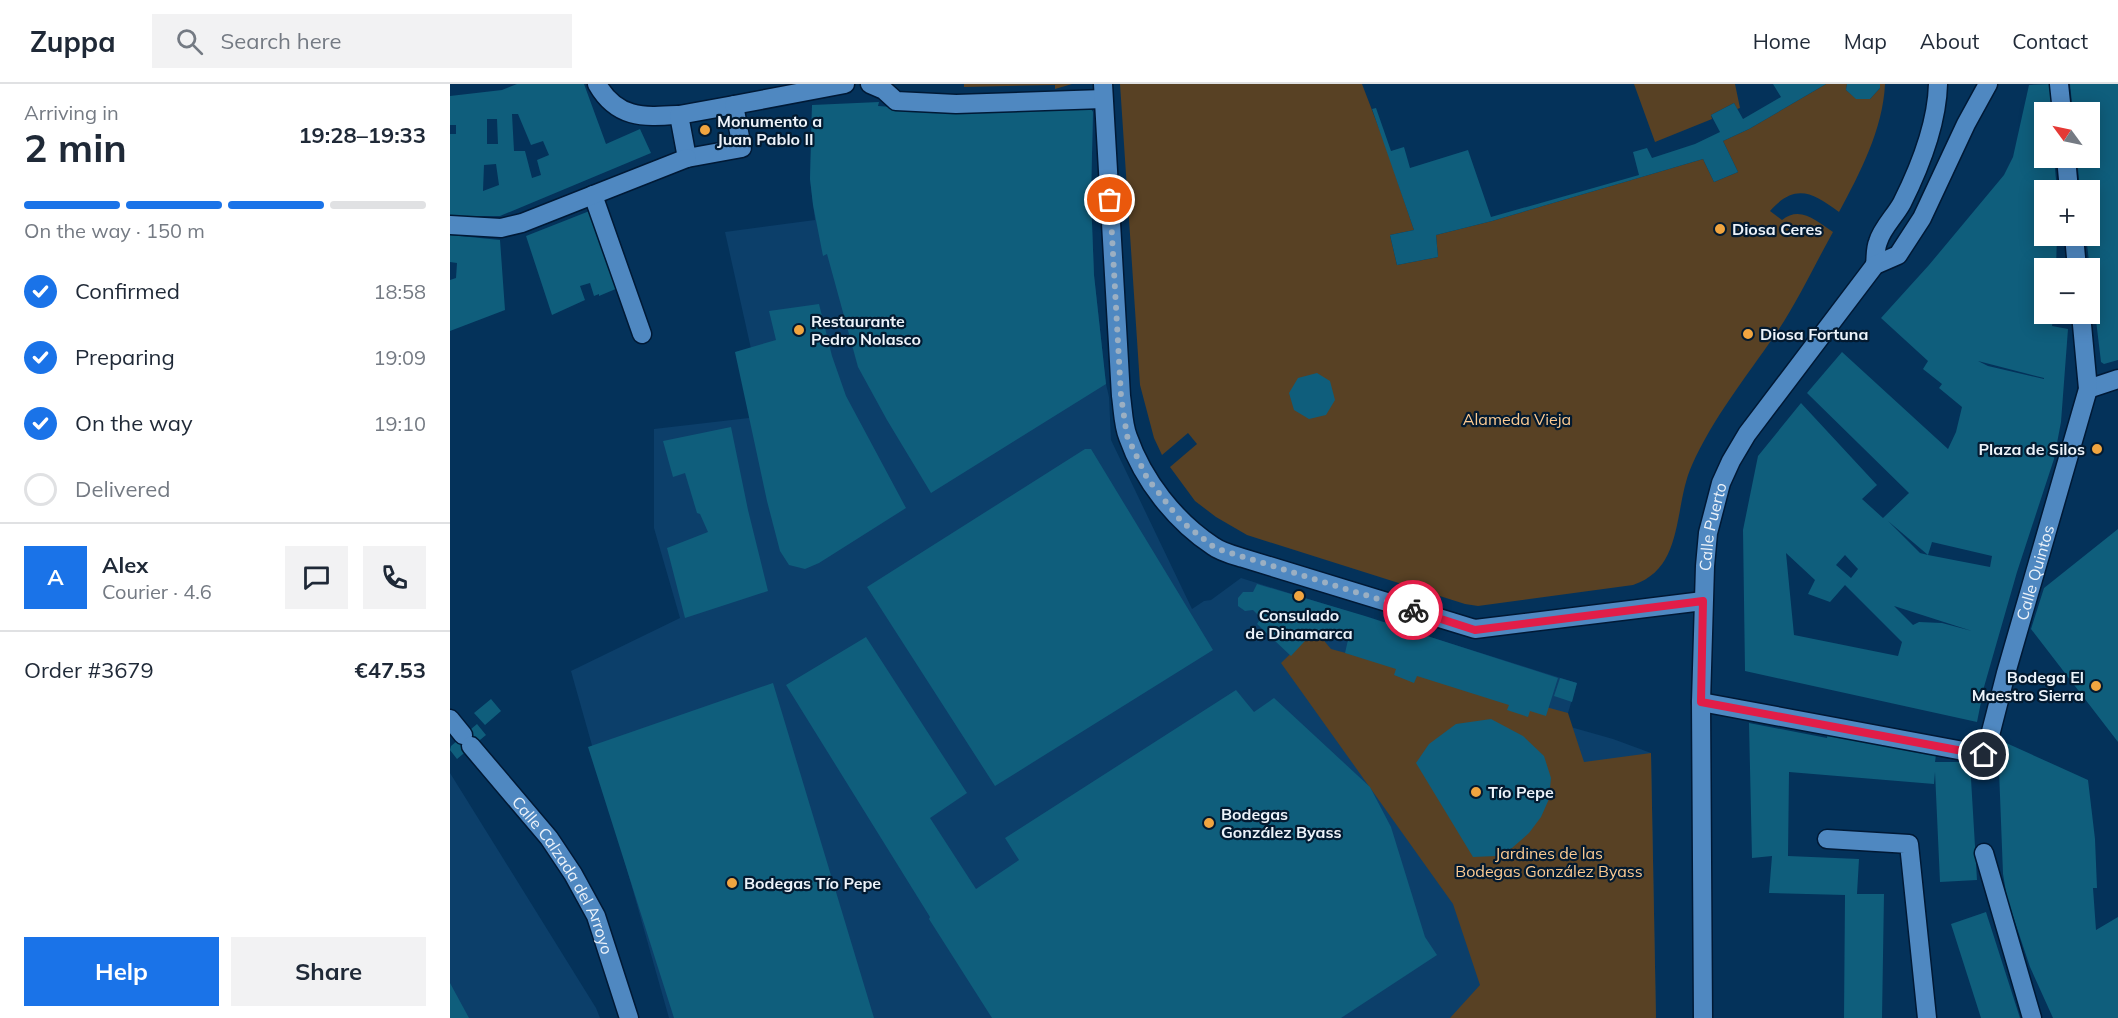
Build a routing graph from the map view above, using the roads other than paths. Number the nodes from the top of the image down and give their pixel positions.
1 (597, 84) edge
2 (844, 84) edge
3 (870, 84) edge
4 (1938, 84) edge
5 (1988, 84) edge
6 (2059, 84) edge
7 (1103, 92) edge
8 (2061, 102) edge
9 (734, 105) junction
10 (679, 115) junction
11 (687, 158) junction
12 (592, 195) junction
13 (450, 225) edge
14 (1875, 265) junction
15 (2082, 324) edge
16 (642, 334) dead end
17 (2118, 379) edge
18 (2088, 389) junction
19 (1703, 601) junction
20 (1701, 702) junction
21 (450, 719) edge
22 (1827, 839) dead end
23 (1984, 853) dead end
24 (629, 1018) edge
25 (1703, 1018) edge
26 (1927, 1018) edge
27 (2032, 1018) edge

1 - 10 street
2 - 9 street
3 - 7 street
4 - 14 street, Calle Puerto
5 - 14 street, Calle Puerto
6 - 8 street
7 - 19 street
9 - 10 street
9 - 11 street
10 - 11 street
11 - 12 street
12 - 13 street
12 - 16 street
14 - 19 street, Calle Puerto
15 - 18 street
17 - 18 street
18 - 20 street, Calle Quintos
19 - 20 street, Calle Puerto
20 - 25 street, Calle Puerto
21 - 24 street, Calle Calzada del Arroyo
22 - 26 street
23 - 27 street

